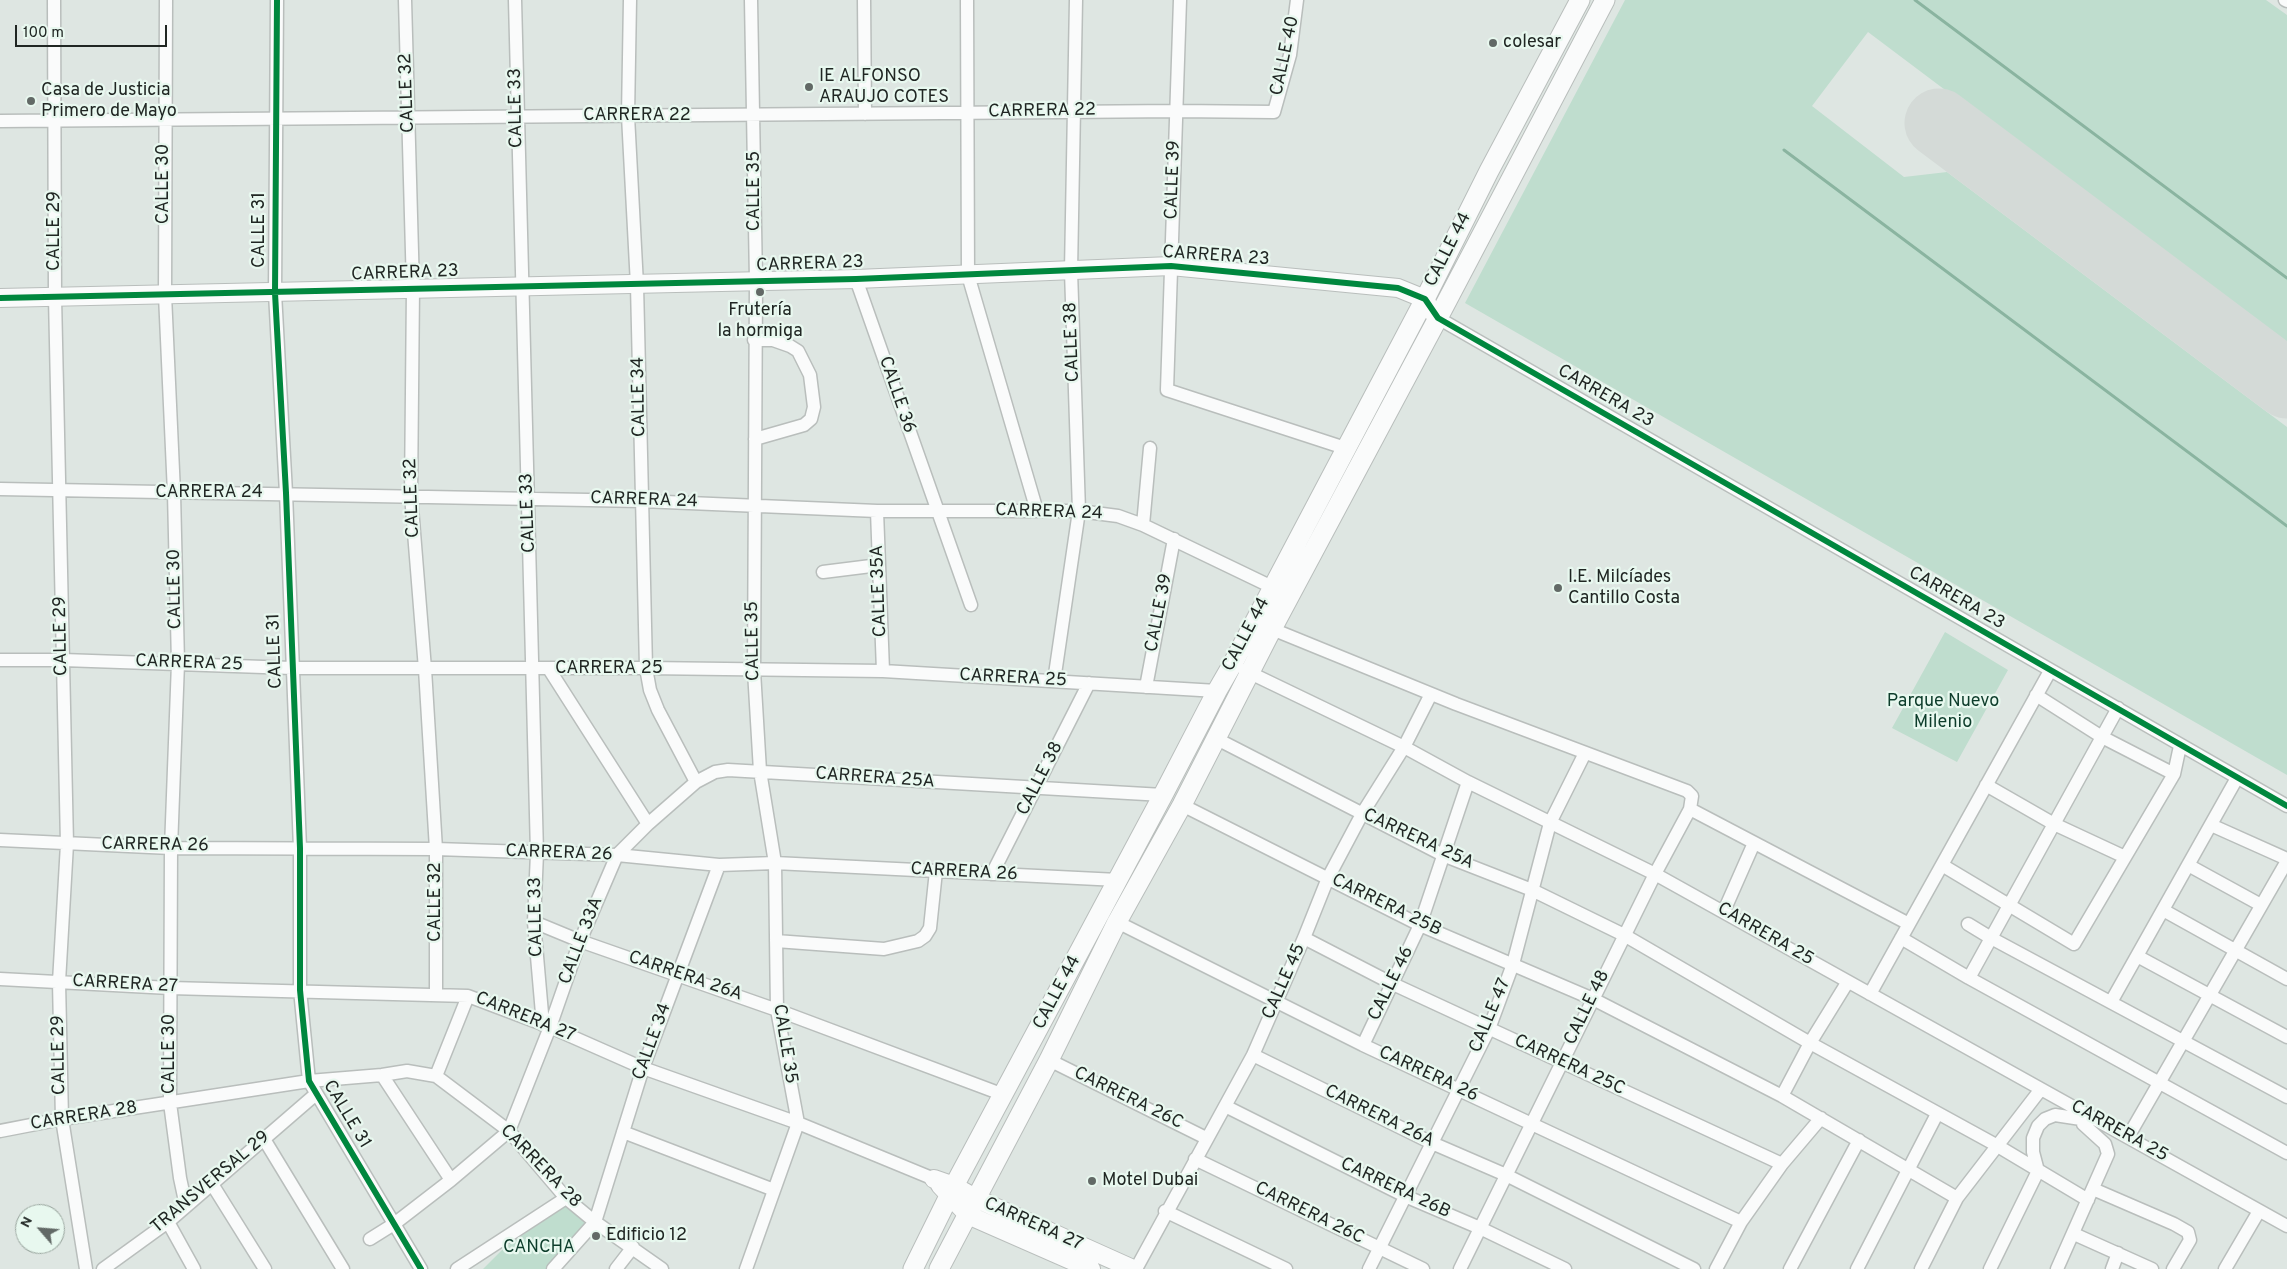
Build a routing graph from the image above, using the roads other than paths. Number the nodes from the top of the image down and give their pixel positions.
1 (54, 0) edge
2 (166, 0) edge
3 (277, 0) edge
4 (405, 0) edge
5 (514, 0) edge
6 (630, 0) edge
7 (751, 0) edge
8 (864, 0) edge
9 (967, 0) edge
10 (1076, 0) edge
11 (1180, 0) edge
12 (1297, 0) edge
13 (1580, 0) edge
14 (1605, 0) edge
15 (1176, 111) junction
16 (1074, 112) junction
17 (1274, 112) joint
18 (968, 113) junction
19 (865, 114) junction
20 (754, 115) junction
21 (628, 116) junction
22 (516, 117) junction
23 (409, 118) junction
24 (276, 119) junction
25 (164, 120) junction
26 (0, 121) edge
27 (54, 121) junction
28 (1172, 266) junction
29 (1071, 271) junction
30 (968, 275) junction
31 (856, 278) junction
32 (756, 281) junction
33 (637, 285) junction
34 (521, 286) junction
35 (414, 288) junction
36 (275, 293) junction
37 (165, 295) junction
38 (55, 297) junction
39 (0, 298) edge
40 (1425, 299) junction
41 (1438, 318) junction
42 (754, 340) junction
43 (755, 439) junction
44 (1150, 448) dead end
45 (1345, 448) junction
46 (0, 489) edge
47 (59, 491) junction
48 (174, 493) junction
49 (286, 493) junction
50 (411, 495) junction
51 (528, 499) junction
52 (642, 501) junction
53 (754, 505) junction
54 (877, 510) junction
55 (936, 511) junction
56 (1037, 511) junction
57 (1079, 511) junction
58 (1143, 525) junction
59 (1174, 539) junction
60 (879, 565) junction
61 (824, 572) dead end
62 (1272, 587) junction
63 (971, 605) dead end
64 (1272, 629) junction
65 (0, 660) edge
66 (63, 660) junction
67 (178, 663) junction
68 (1232, 665) junction
69 (292, 668) junction
70 (646, 668) junction
71 (426, 669) junction
72 (532, 669) junction
73 (549, 669) junction
74 (2050, 670) junction
75 (754, 671) junction
76 (883, 672) junction
77 (1251, 674) junction
78 (1054, 681) junction
79 (1089, 684) junction
80 (1146, 687) junction
81 (1217, 691) junction
82 (1431, 694) junction
83 (2036, 696) junction
84 (2118, 708) junction
85 (2102, 737) junction
86 (1215, 738) junction
87 (2180, 746) junction
88 (1404, 747) junction
89 (1585, 753) junction
90 (760, 772) junction
91 (2174, 774) junction
92 (2237, 778) junction
93 (696, 782) junction
94 (1468, 782) junction
95 (1986, 785) junction
96 (1036, 789) junction
97 (1164, 796) junction
98 (1182, 806) junction
99 (1691, 806) junction
100 (2287, 806) edge
101 (1362, 814) junction
102 (1550, 822) junction
103 (648, 824) junction
104 (2054, 824) junction
105 (2211, 824) junction
106 (0, 840) edge
107 (1754, 843) junction
108 (67, 844) junction
109 (171, 848) junction
110 (300, 848) junction
111 (436, 849) junction
112 (537, 853) junction
113 (618, 855) junction
114 (1445, 856) junction
115 (2125, 857) junction
116 (2287, 860) edge
117 (775, 863) junction
118 (719, 865) junction
119 (1942, 865) junction
120 (2188, 866) junction
121 (936, 871) junction
122 (992, 874) junction
123 (1655, 874) junction
124 (1328, 878) junction
125 (1118, 880) junction
126 (1532, 890) junction
127 (2009, 905) junction
128 (2261, 905) junction
129 (2163, 910) junction
130 (1724, 911) junction
131 (534, 922) junction
132 (1117, 922) junction
133 (1420, 924) junction
134 (1909, 924) junction
135 (1968, 924) dead end
136 (1624, 935) junction
137 (1304, 938) junction
138 (1901, 938) junction
139 (1991, 938) junction
140 (580, 941) junction
141 (776, 941) junction
142 (2235, 951) junction
143 (2137, 956) junction
144 (1513, 964) junction
145 (678, 974) junction
146 (2286, 975) edge
147 (1969, 978) junction
148 (0, 979) edge
149 (59, 982) junction
150 (1848, 983) junction
151 (1393, 984) junction
152 (170, 988) junction
153 (300, 990) junction
154 (436, 994) junction
155 (1870, 994) junction
156 (2210, 995) junction
157 (468, 996) junction
158 (1593, 999) junction
159 (1276, 1002) junction
160 (2111, 1002) junction
161 (777, 1010) junction
162 (547, 1026) junction
163 (1489, 1029) junction
164 (2287, 1037) edge
165 (2184, 1041) junction
166 (1810, 1043) junction
167 (1363, 1044) junction
168 (1253, 1055) junction
169 (1049, 1060) junction
170 (1562, 1063) junction
171 (643, 1068) junction
172 (382, 1075) junction
173 (436, 1076) junction
174 (309, 1081) junction
175 (2160, 1082) junction
176 (1458, 1088) junction
177 (2041, 1089) junction
178 (316, 1094) junction
179 (1004, 1095) junction
180 (1782, 1096) junction
181 (2287, 1097) edge
182 (170, 1103) junction
183 (1225, 1106) junction
184 (1937, 1114) junction
185 (2081, 1115) junction
186 (1821, 1118) junction
187 (62, 1120) junction
188 (798, 1123) junction
189 (1531, 1124) junction
190 (0, 1131) edge
191 (509, 1131) junction
192 (623, 1132) junction
193 (2128, 1137) junction
194 (1206, 1138) junction
195 (264, 1139) junction
196 (1859, 1140) junction
197 (1432, 1143) junction
198 (1996, 1146) junction
199 (2287, 1153) edge
200 (1195, 1159) junction
201 (1782, 1164) junction
202 (1908, 1171) junction
203 (2038, 1171) junction
204 (1506, 1175) junction
205 (934, 1179) joint
206 (451, 1180) junction
207 (212, 1184) junction
208 (774, 1190) junction
209 (952, 1191) junction
210 (2090, 1195) junction
211 (1405, 1196) junction
212 (566, 1198) junction
213 (1957, 1198) junction
214 (186, 1206) junction
215 (973, 1207) junction
216 (1166, 1211) junction
217 (2259, 1211) junction
218 (168, 1222) junction
219 (594, 1222) junction
220 (1741, 1222) junction
221 (394, 1224) junction
222 (2287, 1226) edge
223 (1480, 1228) junction
224 (2074, 1234) junction
225 (370, 1239) dead end
226 (633, 1247) junction
227 (1379, 1249) junction
228 (2118, 1253) junction
229 (86, 1269) edge
230 (103, 1269) edge
231 (194, 1269) edge
232 (265, 1269) edge
233 (343, 1269) edge
234 (421, 1269) edge
235 (457, 1269) edge
236 (553, 1269) edge
237 (616, 1269) edge
238 (662, 1269) edge
239 (746, 1269) edge
240 (913, 1269) edge
241 (939, 1269) edge
242 (1091, 1269) edge
243 (1134, 1269) edge
244 (1286, 1269) edge
245 (1369, 1269) edge
246 (1423, 1269) edge
247 (1460, 1269) edge
248 (1565, 1269) edge
249 (1694, 1269) edge
250 (1716, 1269) edge
251 (1790, 1269) edge
252 (1857, 1269) edge
253 (1921, 1269) edge
254 (1990, 1269) edge
255 (2057, 1269) edge
256 (2112, 1269) edge
257 (2152, 1269) edge
258 (2173, 1269) edge
259 (2225, 1269) edge

1 - 27 street, CALLE 29
2 - 25 street, CALLE 30
3 - 24 street, CALLE 31
4 - 23 street, CALLE 32
5 - 22 street, CALLE 33
6 - 21 street, CALLE 34
7 - 20 street, CALLE 35
8 - 19 street
9 - 18 street
10 - 16 street, CALLE 38
11 - 15 street, CALLE 39
12 - 17 street, CALLE 40
13 - 40 main road, CALLE 44
14 - 41 main road, CALLE 44
15 - 16 street, CARRERA 22
15 - 17 street, CARRERA 22
15 - 28 street, CALLE 39
16 - 18 street, CARRERA 22
16 - 29 street, CALLE 38
18 - 19 street, CARRERA 22
18 - 30 street
19 - 20 street, CARRERA 22
20 - 21 street, CARRERA 22
20 - 32 street, CALLE 35
21 - 22 street, CARRERA 22
21 - 33 street, CALLE 34
22 - 23 street, CARRERA 22
22 - 34 street, CALLE 33
23 - 24 street, CARRERA 22
23 - 35 street, CALLE 32
24 - 25 street, CARRERA 22
24 - 36 street, CALLE 31
25 - 27 street, CARRERA 22
25 - 37 street, CALLE 30
26 - 27 street, CARRERA 22
27 - 38 street, CALLE 29
28 - 29 street, CARRERA 23
28 - 40 street, CARRERA 23
28 - 45 street, CALLE 39
29 - 30 street, CARRERA 23
29 - 57 street, CALLE 38
30 - 31 street, CARRERA 23
30 - 56 street
31 - 32 street, CARRERA 23
31 - 55 street, CALLE 36
32 - 33 street, CARRERA 23
32 - 42 street, CALLE 35
33 - 34 street, CARRERA 23
33 - 52 street, CALLE 34
34 - 35 street, CARRERA 23
34 - 51 street, CALLE 33
35 - 36 street, CARRERA 23
35 - 50 street, CALLE 32
36 - 37 street, CARRERA 23
36 - 49 street, CALLE 31
37 - 38 street, CARRERA 23
37 - 48 street, CALLE 30
38 - 39 street, CARRERA 23
38 - 47 street, CALLE 29
40 - 41 street, CARRERA 23
40 - 45 main road, CALLE 44
41 - 64 main road, CALLE 44
41 - 74 street, CARRERA 23
42 - 43 street, CALLE 35
42 - 43 street
43 - 53 street, CALLE 35
44 - 58 street
45 - 62 main road, CALLE 44
46 - 47 street, CARRERA 24
47 - 48 street, CARRERA 24
47 - 66 street, CALLE 29
48 - 49 street, CARRERA 24
48 - 67 street, CALLE 30
49 - 50 street, CARRERA 24
49 - 69 street, CALLE 31
50 - 51 street, CARRERA 24
50 - 71 street, CALLE 32
51 - 52 street, CARRERA 24
51 - 72 street, CALLE 33
52 - 53 street, CARRERA 24
52 - 70 street, CALLE 34
53 - 54 street, CARRERA 24
53 - 75 street, CALLE 35
54 - 55 street, CARRERA 24
54 - 60 street, CALLE 35A
55 - 56 street, CARRERA 24
55 - 63 street, CALLE 36
56 - 57 street, CARRERA 24
57 - 58 street, CARRERA 24
57 - 78 street, CALLE 38
58 - 59 street, CARRERA 24
59 - 62 street, CARRERA 24
59 - 80 street, CALLE 39
60 - 61 street
60 - 76 street, CALLE 35A
62 - 68 main road, CALLE 44
64 - 77 main road, CALLE 44
64 - 82 street
65 - 66 street, CARRERA 25
66 - 67 street, CARRERA 25
66 - 108 street, CALLE 29
67 - 69 street, CARRERA 25
67 - 109 street, CALLE 30
68 - 77 street, CARRERA 25
68 - 81 main road, CALLE 44
69 - 71 street, CARRERA 25
69 - 110 street, CALLE 31
70 - 73 street, CARRERA 25
70 - 75 street, CARRERA 25
70 - 93 street, CALLE 34
71 - 72 street, CARRERA 25
71 - 111 street, CALLE 32
72 - 73 street, CARRERA 25
72 - 112 street, CALLE 33
73 - 103 street
74 - 83 street
74 - 84 street, CARRERA 23
75 - 76 street, CARRERA 25
75 - 90 street, CALLE 35
76 - 78 street, CARRERA 25
77 - 86 main road, CALLE 44
77 - 88 street, CARRERA 25
78 - 79 street, CARRERA 25
79 - 80 street, CARRERA 25
79 - 96 street, CALLE 38
80 - 81 street, CARRERA 25
81 - 97 main road, CALLE 44
82 - 88 street, CALLE 45
82 - 89 street
83 - 85 street
83 - 95 street
84 - 85 street
84 - 87 street, CARRERA 23
85 - 91 street
85 - 104 street
86 - 98 main road, CALLE 44
86 - 101 street, CARRERA 25A
87 - 91 street
87 - 92 street, CARRERA 23
88 - 94 street, CARRERA 25
88 - 101 street, CALLE 45
89 - 99 street
89 - 102 street, CALLE 47
90 - 93 street, CARRERA 25A
90 - 96 street, CARRERA 25A
90 - 117 street, CALLE 35
91 - 115 street
92 - 100 street, CARRERA 23
92 - 105 street
93 - 103 street, CARRERA 25A
94 - 102 street, CARRERA 25
94 - 114 street, CALLE 46
95 - 104 street
95 - 119 street
96 - 97 street, CARRERA 25A
96 - 122 street, CALLE 38
97 - 125 main road, CALLE 44
98 - 124 street, CARRERA 25B
98 - 132 main road, CALLE 44
99 - 107 street
99 - 123 street, CALLE 48
101 - 114 street, CARRERA 25A
101 - 124 street, CALLE 45
102 - 123 street, CARRERA 25
102 - 126 street, CALLE 47
103 - 113 street, CARRERA 25A
104 - 115 street
104 - 127 street
105 - 116 street
105 - 120 street
106 - 108 street, CARRERA 26
107 - 130 street
107 - 134 street
108 - 109 street, CARRERA 26
108 - 149 street, CALLE 29
109 - 110 street, CARRERA 26
109 - 152 street, CALLE 30
110 - 111 street, CARRERA 26
110 - 153 street, CALLE 31
111 - 112 street, CARRERA 26
111 - 154 street, CALLE 32
112 - 113 street, CARRERA 26
112 - 131 street, CALLE 33
113 - 118 street, CARRERA 26
113 - 140 street, CALLE 33A
114 - 126 street, CARRERA 25A
114 - 133 street, CALLE 46
115 - 127 street
116 - 128 street
117 - 118 street, CARRERA 26
117 - 121 street, CARRERA 26
117 - 141 street, CALLE 35
118 - 145 street, CALLE 34
119 - 127 street
119 - 134 street
120 - 128 street
120 - 129 street
121 - 122 street, CARRERA 26
121 - 141 street
122 - 125 street, CARRERA 26
123 - 130 street, CARRERA 25
123 - 136 street, CALLE 48
124 - 133 street, CARRERA 25B
124 - 137 street, CALLE 45
125 - 179 main road, CALLE 44
126 - 136 street, CARRERA 25A
126 - 144 street, CALLE 47
127 - 139 street
128 - 142 street
129 - 142 street
129 - 143 street
130 - 150 street, CARRERA 25
131 - 140 street, CARRERA 26A
131 - 162 street, CALLE 33
132 - 159 street, CARRERA 26
132 - 169 main road, CALLE 44
133 - 144 street, CARRERA 25B
133 - 151 street, CALLE 46
134 - 138 street
135 - 139 street
136 - 158 street, CALLE 48
136 - 166 street, CARRERA 25A
137 - 151 street, CARRERA 25C
137 - 159 street, CALLE 45
138 - 147 street
138 - 155 street
139 - 147 street
139 - 160 street
140 - 145 street, CARRERA 26A
140 - 162 street, CALLE 33A
141 - 161 street, CALLE 35
142 - 146 street
142 - 156 street
143 - 156 street
143 - 160 street
144 - 158 street, CARRERA 25B
144 - 163 street, CALLE 47
145 - 161 street, CARRERA 26A
145 - 171 street, CALLE 34
147 - 175 street
148 - 149 street, CARRERA 27
149 - 152 street, CARRERA 27
149 - 187 street, CALLE 29
150 - 155 street, CARRERA 25
150 - 166 street
151 - 163 street, CARRERA 25C
151 - 167 street, CALLE 46
152 - 153 street, CARRERA 27
152 - 182 street, CALLE 30
153 - 154 street, CARRERA 27
153 - 174 street, CALLE 31
154 - 157 street, CARRERA 27
155 - 177 street, CARRERA 25
156 - 164 street
156 - 165 street
157 - 162 street, CARRERA 27
157 - 173 street
158 - 170 street, CALLE 48
158 - 180 street, CARRERA 25B
159 - 167 street, CARRERA 26
159 - 168 street, CALLE 45
160 - 165 street
161 - 179 street, CARRERA 26A
161 - 188 street, CALLE 35
162 - 171 street, CARRERA 27
162 - 191 street, CALLE 33
163 - 170 street, CARRERA 25C
163 - 176 street, CALLE 47
165 - 175 street
165 - 181 street
166 - 180 street
166 - 184 street, CARRERA 25A
167 - 176 street, CARRERA 26
168 - 183 street, CALLE 45
168 - 197 street, CARRERA 26A
169 - 194 street, CARRERA 26C
169 - 215 main road, CALLE 44
170 - 189 street, CALLE 48
170 - 201 street, CARRERA 25C
171 - 188 street, CARRERA 27
171 - 192 street, CALLE 34
172 - 173 street, CARRERA 28
172 - 174 street, CARRERA 28
172 - 206 street
173 - 191 street, CARRERA 28
174 - 178 street, CALLE 31
174 - 182 street, CARRERA 28
175 - 193 street
175 - 199 street
176 - 189 street, CARRERA 26
176 - 197 street, CALLE 47
177 - 185 street, CARRERA 25
177 - 198 street
178 - 195 street, TRANSVERSAL 29
178 - 221 street, CALLE 31
179 - 209 main road, CALLE 44
180 - 186 street, CARRERA 25B
182 - 187 street, CARRERA 28
182 - 214 street, CALLE 30
183 - 194 street, CALLE 45
183 - 211 street, CARRERA 26B
184 - 198 street, CARRERA 25A
184 - 202 street
185 - 193 street, CARRERA 25
185 - 203 street
185 - 210 street
186 - 196 street, CARRERA 25B
186 - 201 street
187 - 190 street, CARRERA 28
187 - 229 street, CALLE 29
188 - 205 street, CARRERA 27
188 - 208 street
189 - 204 street, CALLE 48
189 - 220 street, CARRERA 26
191 - 206 street
191 - 212 street, CARRERA 28
192 - 208 street
192 - 219 street, CALLE 34
193 - 217 street, CARRERA 25
194 - 200 street, CALLE 45
195 - 207 street, TRANSVERSAL 29
195 - 233 street
196 - 202 street, CARRERA 25B
196 - 251 street
197 - 204 street, CARRERA 26A
197 - 211 street, CALLE 47
198 - 203 street, CARRERA 25A
198 - 213 street
200 - 216 street, CALLE 45
200 - 227 street, CARRERA 26C
201 - 220 street
202 - 213 street, CARRERA 25B
202 - 252 street
203 - 210 street
203 - 254 street
204 - 223 street, CALLE 48
204 - 249 street, CARRERA 26A
205 - 209 street, CARRERA 27
206 - 221 street
207 - 214 street, TRANSVERSAL 29
207 - 232 street
208 - 239 street
209 - 215 street, CARRERA 27
209 - 240 main road, CALLE 44
210 - 224 street
210 - 258 street
211 - 223 street, CARRERA 26B
211 - 227 street, CALLE 47
212 - 219 street, CARRERA 28
212 - 235 street
213 - 253 street
214 - 218 street, TRANSVERSAL 29
215 - 241 main road, CALLE 44
215 - 242 street, CARRERA 27
215 - 243 street, CARRERA 27
216 - 243 street, CALLE 45
216 - 244 street
217 - 222 street, CARRERA 25
217 - 259 street
218 - 230 street, TRANSVERSAL 29
218 - 231 street
219 - 226 street, CARRERA 28
219 - 236 street
220 - 250 street
221 - 225 street
221 - 234 street, CALLE 31
223 - 247 street, CALLE 48
223 - 248 street, CARRERA 26B
224 - 228 street
224 - 255 street
226 - 237 street
226 - 238 street, CARRERA 28
227 - 245 street, CALLE 47
227 - 246 street, CARRERA 26C
228 - 256 street
228 - 257 street

